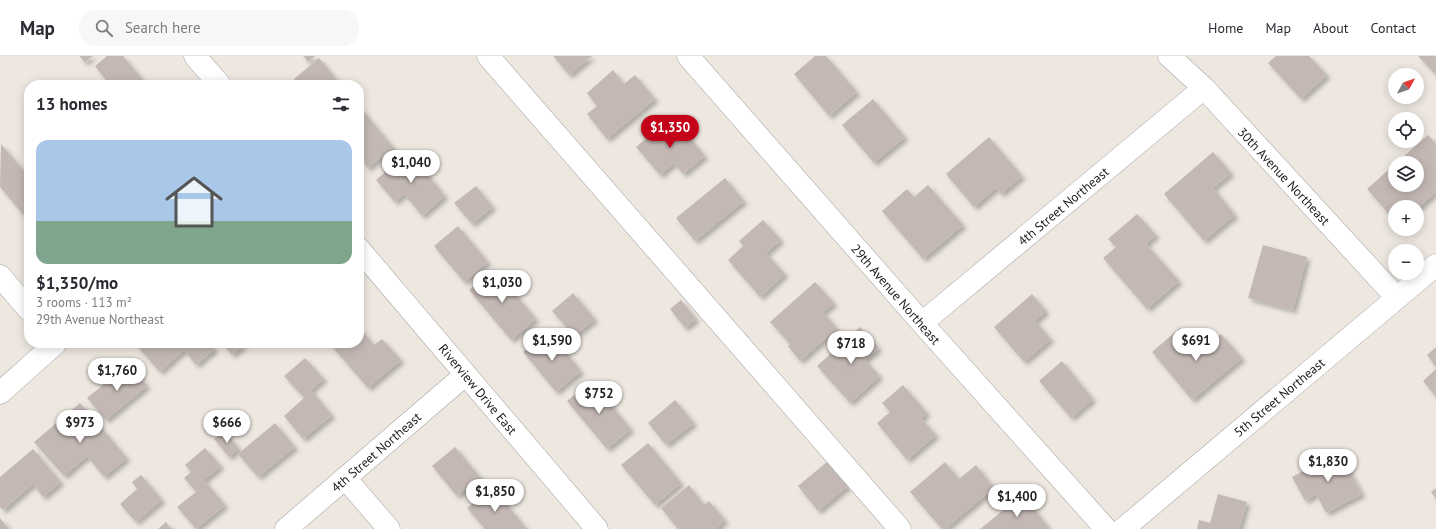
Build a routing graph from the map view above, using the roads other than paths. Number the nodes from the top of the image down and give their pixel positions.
1 (195, 56) edge
2 (488, 56) edge
3 (688, 56) edge
4 (1169, 56) edge
5 (216, 80) edge
6 (1204, 88) junction
7 (364, 255) edge
8 (1436, 265) edge
9 (0, 276) edge
10 (1397, 298) junction
11 (24, 304) edge
12 (922, 324) junction
13 (50, 348) edge
14 (465, 375) junction
15 (0, 393) edge
16 (345, 478) junction
17 (286, 529) edge
18 (389, 529) edge
19 (597, 529) edge
20 (900, 529) edge
21 (1106, 529) edge
22 (1123, 529) edge

1 - 5 street
2 - 20 street
3 - 12 street, 29th Avenue Northeast
4 - 6 street, 30th Avenue Northeast
6 - 10 street, 30th Avenue Northeast
6 - 12 street, 4th Street Northeast
7 - 14 street, Riverview Drive East
8 - 10 street, 5th Street Northeast
9 - 11 street
10 - 22 street, 5th Street Northeast
12 - 21 street, 29th Avenue Northeast
13 - 15 street
14 - 16 street, 4th Street Northeast
14 - 19 street, Riverview Drive East
16 - 17 street, 4th Street Northeast
16 - 18 street

